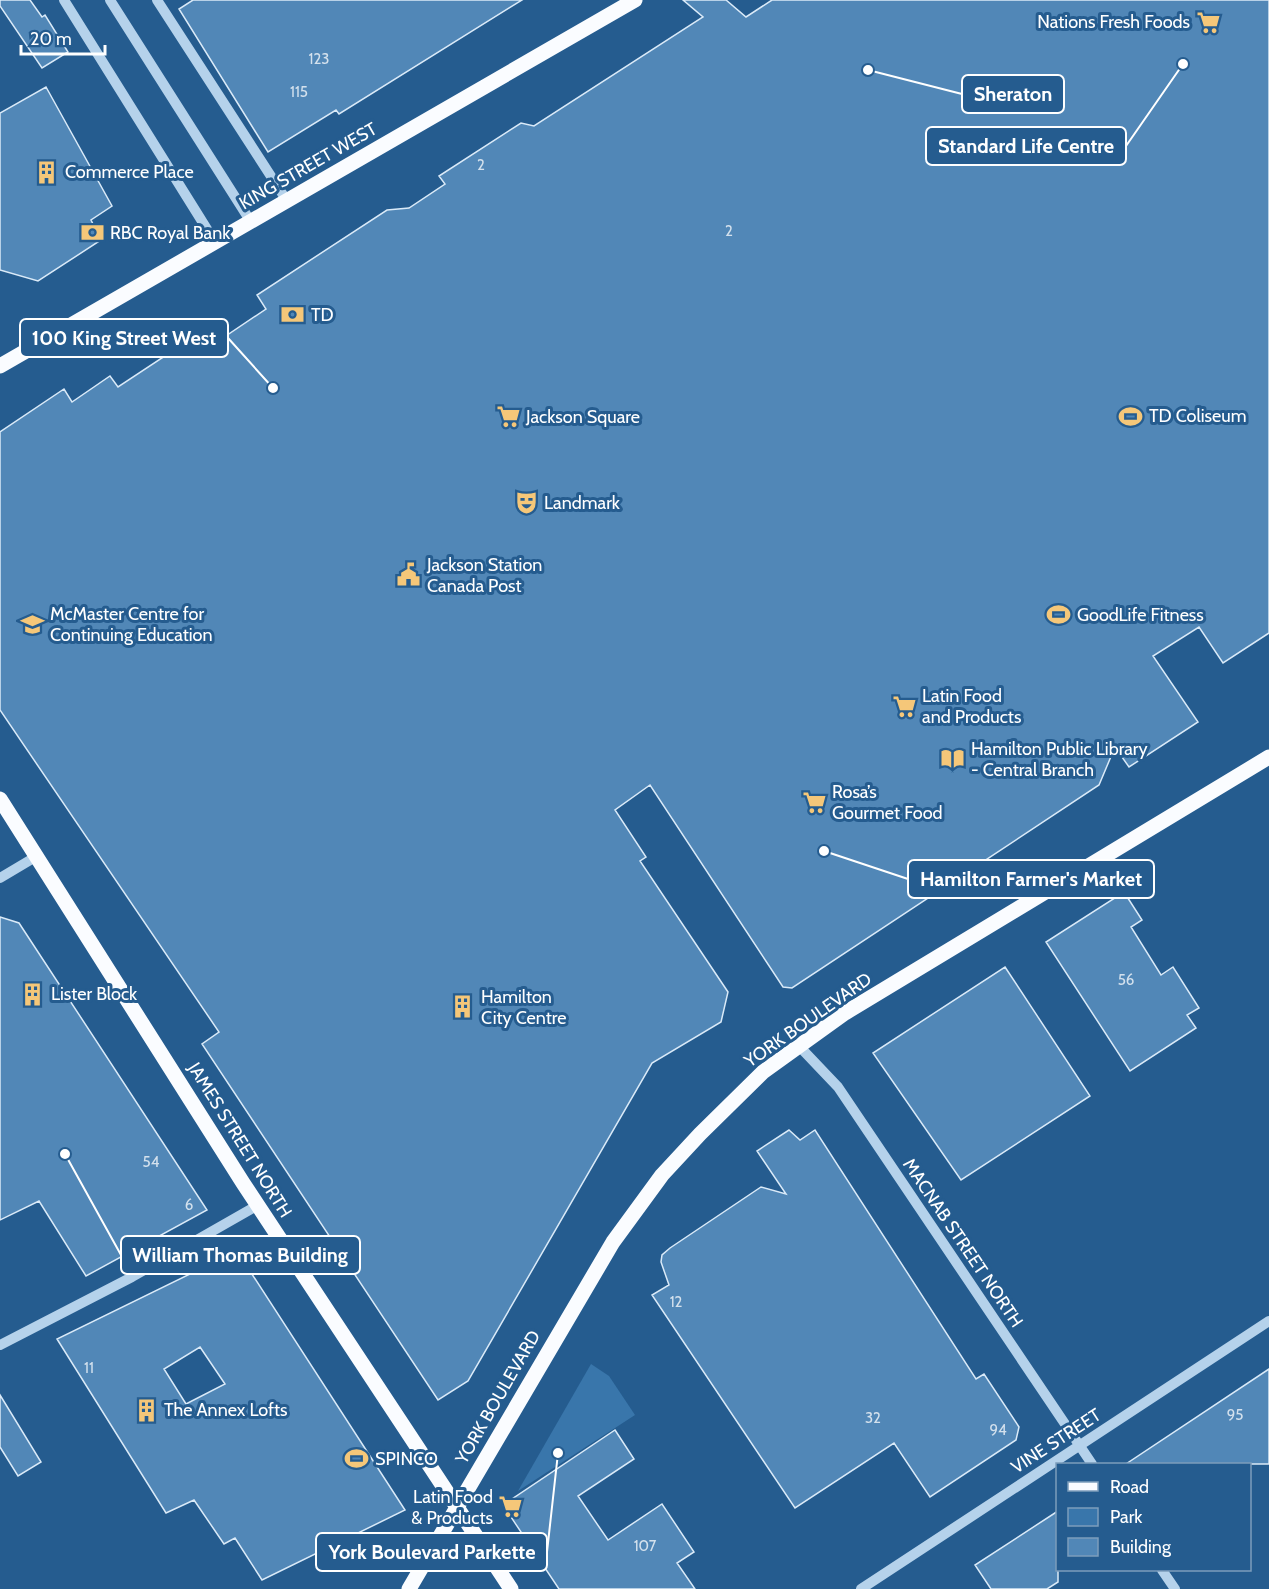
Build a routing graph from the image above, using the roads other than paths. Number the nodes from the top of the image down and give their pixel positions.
1 (63, 0) edge
2 (110, 0) edge
3 (157, 0) edge
4 (635, 0) edge
5 (287, 201) junction
6 (251, 222) junction
7 (215, 242) junction
8 (0, 366) edge
9 (1269, 757) edge
10 (0, 799) edge
11 (37, 856) junction
12 (0, 878) edge
13 (798, 1046) junction
14 (258, 1205) junction
15 (1269, 1322) edge
16 (0, 1345) edge
17 (1080, 1446) junction
18 (1091, 1463) edge
19 (456, 1506) junction
20 (1163, 1571) edge
21 (409, 1589) edge
22 (511, 1589) edge
23 (861, 1589) edge
24 (1175, 1589) edge

1 - 7 street
2 - 6 street
3 - 5 street
4 - 5 main road, KING STREET WEST
5 - 6 main road, KING STREET WEST
6 - 7 main road, KING STREET WEST
7 - 8 main road, KING STREET WEST
9 - 13 main road, YORK BOULEVARD
10 - 11 main road, JAMES STREET NORTH
11 - 12 street
11 - 14 main road, JAMES STREET NORTH
13 - 17 street, MACNAB STREET NORTH
13 - 19 main road, YORK BOULEVARD
14 - 16 street
14 - 19 main road, JAMES STREET NORTH
15 - 17 street, VINE STREET
17 - 18 street, MACNAB STREET NORTH
17 - 23 street, VINE STREET
19 - 21 main road, YORK BOULEVARD
19 - 22 main road, JAMES STREET NORTH
20 - 24 street

